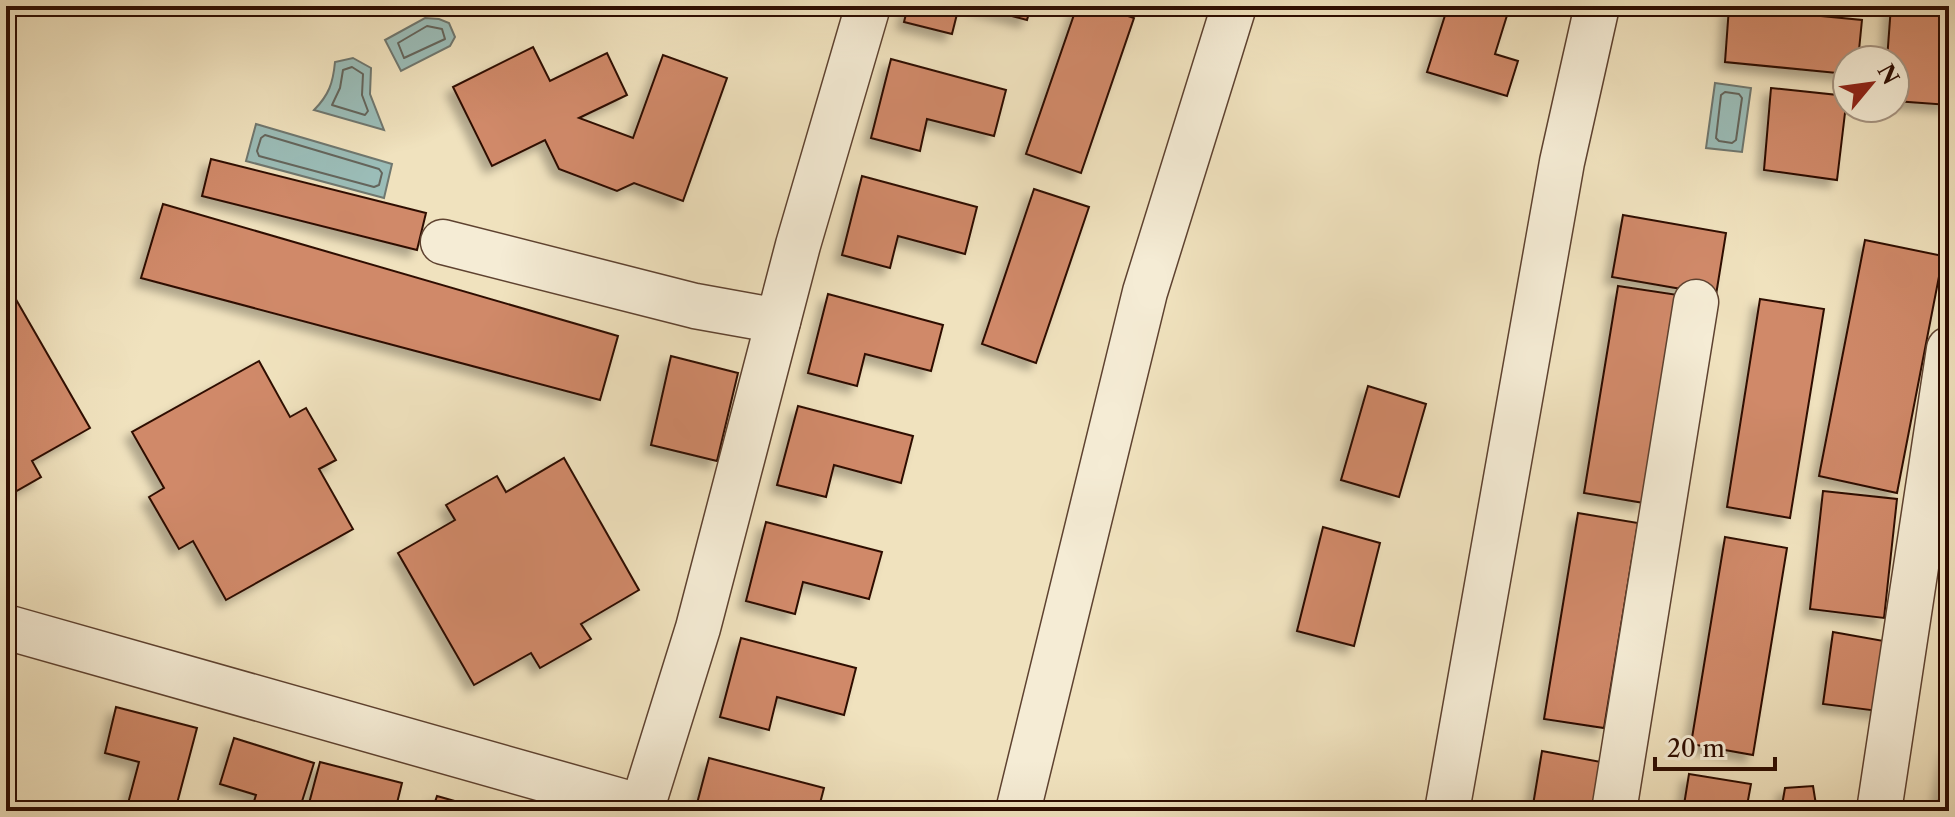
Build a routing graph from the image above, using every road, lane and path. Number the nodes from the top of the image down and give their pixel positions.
1 (868, 6) edge
2 (1234, 6) edge
3 (1597, 6) edge
4 (443, 242) dead end
5 (1696, 302) dead end
6 (778, 321) junction
7 (1949, 349) edge
8 (6, 627) edge
9 (641, 809) edge
10 (1018, 811) edge
11 (1447, 811) edge
12 (1614, 811) edge
13 (1879, 811) edge

1 - 6 street
2 - 10 street
3 - 11 street
4 - 6 street
5 - 12 street
6 - 9 street
7 - 13 street
8 - 9 street

